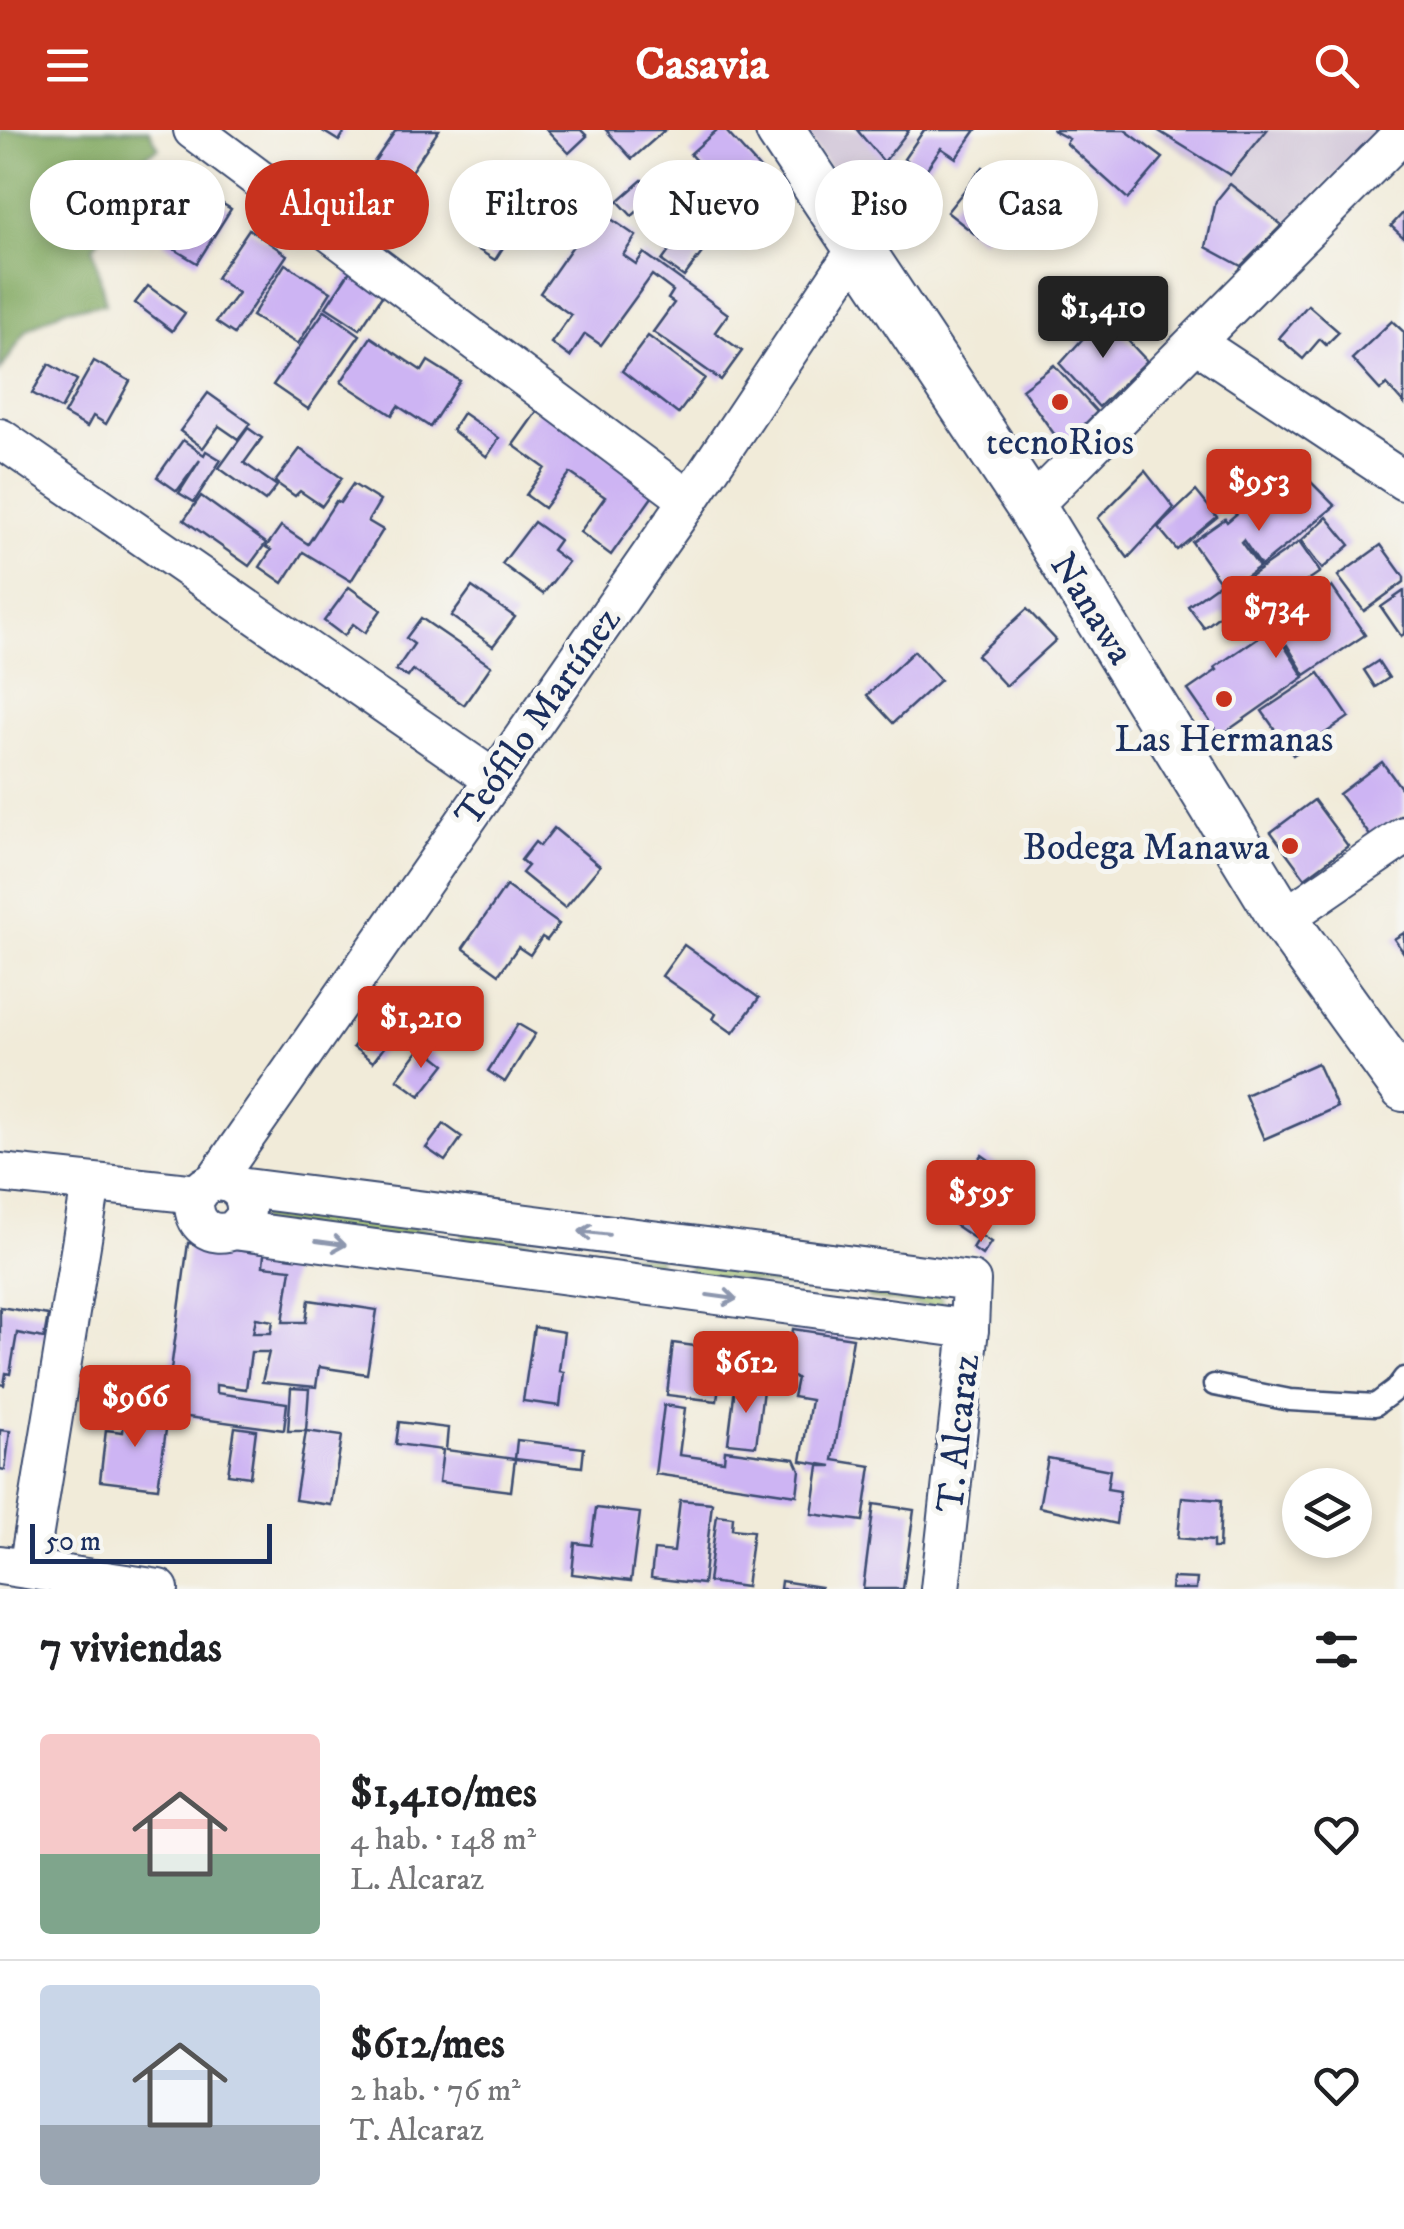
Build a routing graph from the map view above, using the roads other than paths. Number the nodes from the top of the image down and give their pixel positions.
1 (193, 130) edge
2 (780, 130) edge
3 (1404, 132) edge
4 (815, 183) edge
5 (857, 250) edge
6 (859, 250) edge
7 (1196, 343) junction
8 (0, 438) edge
9 (1404, 481) edge
10 (689, 500) junction
11 (1031, 507) junction
12 (492, 778) junction
13 (1404, 836) edge
14 (1283, 919) junction
15 (1404, 1087) edge
16 (0, 1173) edge
17 (91, 1184) junction
18 (217, 1187) junction
19 (679, 1244) junction
20 (855, 1266) junction
21 (672, 1290) junction
22 (847, 1314) junction
23 (969, 1329) junction
24 (1404, 1378) edge
25 (1214, 1384) dead end
26 (14, 1567) edge
27 (144, 1588) edge
28 (940, 1589) edge

1 - 10 street
2 - 4 street, Nanawa
3 - 7 street
5 - 10 street, Teófilo Martínez
6 - 11 street, Nanawa
7 - 9 street
7 - 11 street
8 - 12 street
10 - 12 street, Teófilo Martínez
11 - 14 street, Nanawa
12 - 18 street, Teófilo Martínez
13 - 14 street
14 - 15 street, Nanawa
16 - 17 street
17 - 18 street
17 - 26 street
19 -> 18 street
18 -> 21 street
19 - 20 street
19 - 21 street
20 - 22 street
20 - 23 street, T. Alcaraz
21 -> 22 street
22 - 23 street
23 - 28 street, T. Alcaraz
24 - 25 lane
26 - 27 street

